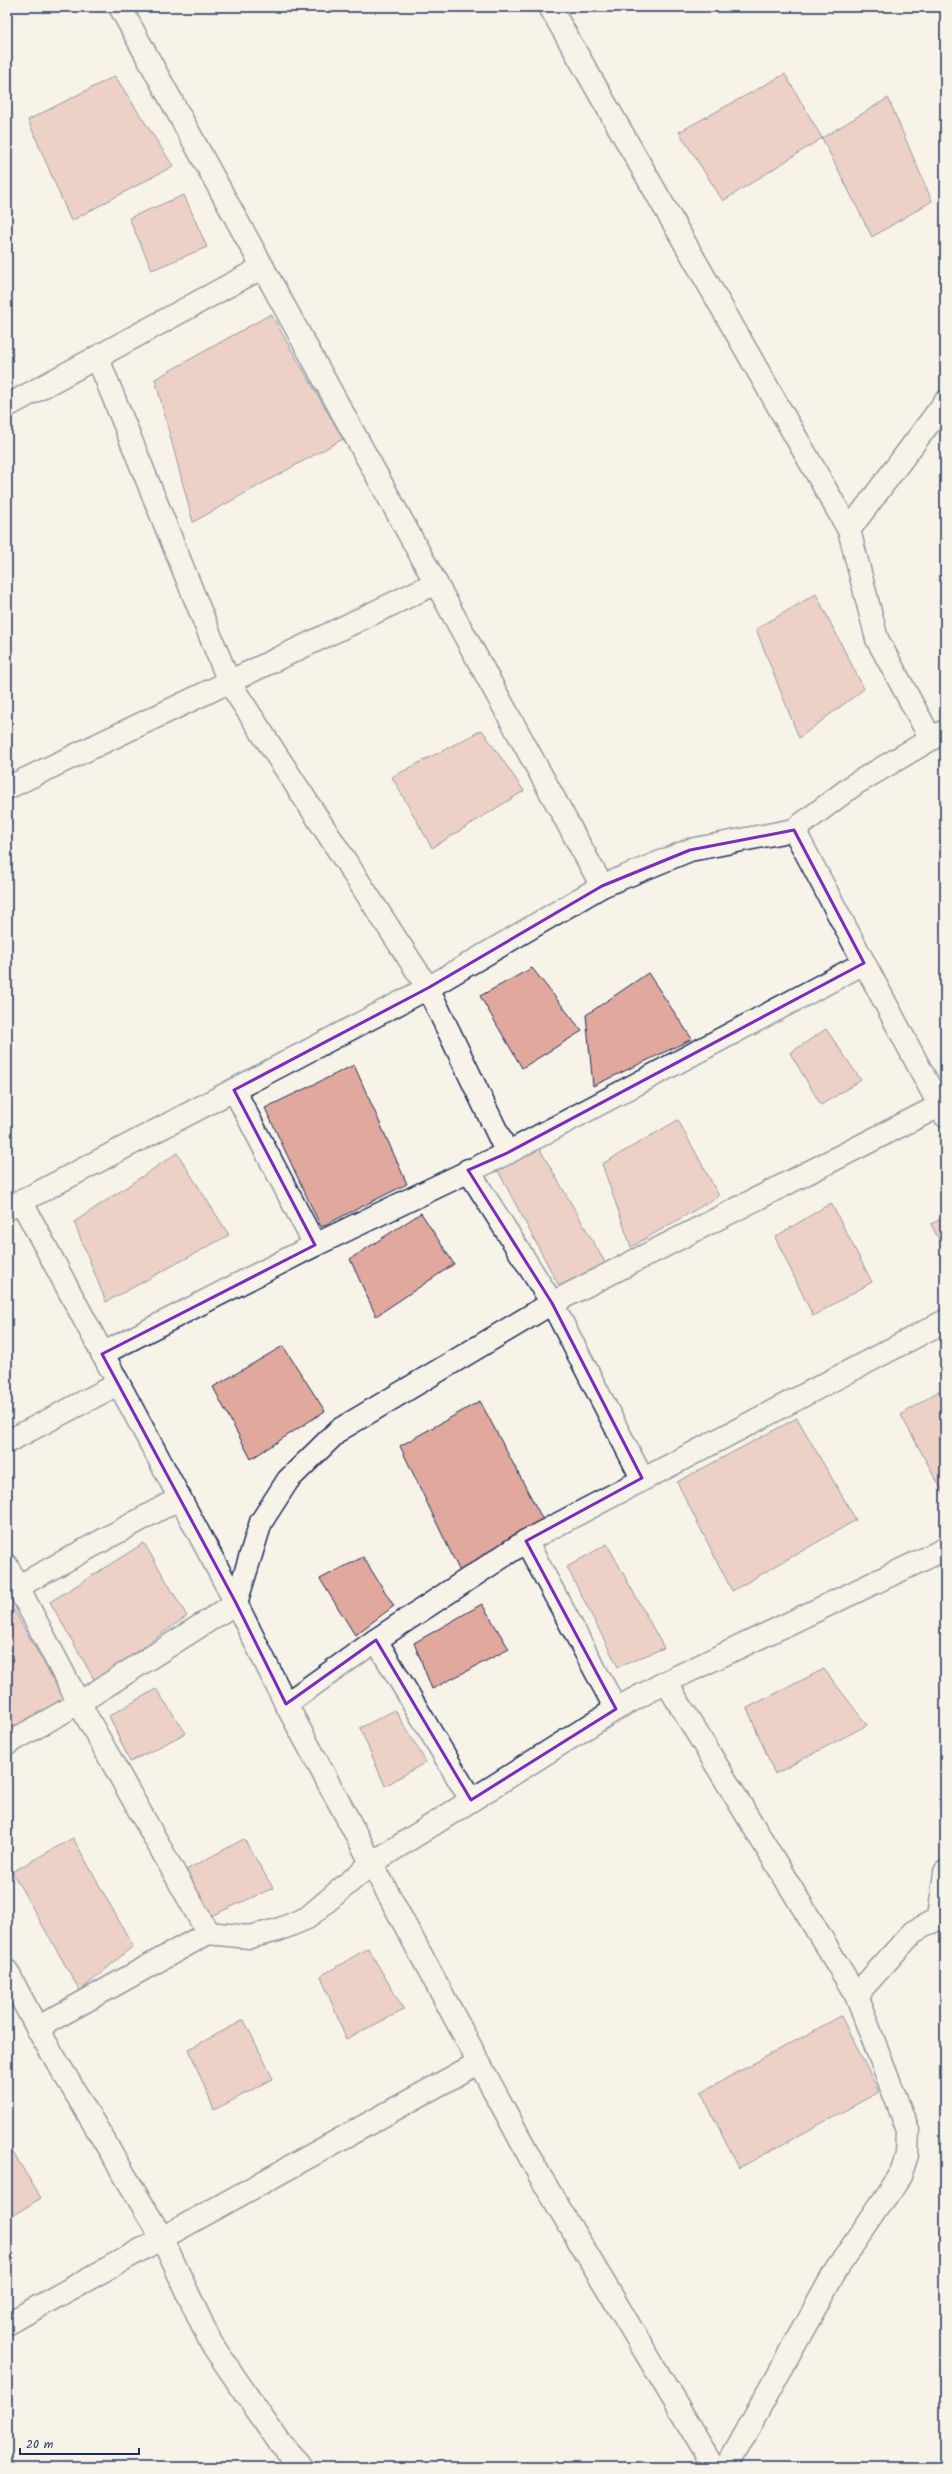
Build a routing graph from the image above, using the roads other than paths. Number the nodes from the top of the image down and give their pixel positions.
1 (120, 7) edge
2 (550, 7) edge
3 (263, 267) junction
4 (98, 359) junction
5 (945, 402) edge
6 (7, 406) edge
7 (849, 530) junction
8 (436, 583) junction
9 (229, 682) junction
10 (938, 735) edge
11 (7, 788) edge
12 (794, 830) junction
13 (602, 886) junction
14 (864, 963) junction
15 (428, 988) junction
16 (234, 1090) junction
17 (942, 1111) edge
18 (507, 1153) junction
19 (468, 1170) junction
20 (14, 1205) edge
21 (315, 1245) junction
22 (552, 1303) junction
23 (945, 1321) edge
24 (102, 1354) junction
25 (118, 1384) junction
26 (7, 1442) edge
27 (642, 1478) junction
28 (180, 1498) junction
29 (526, 1541) junction
30 (945, 1549) edge
31 (7, 1566) edge
32 (19, 1586) junction
33 (236, 1602) junction
34 (376, 1640) junction
35 (666, 1682) junction
36 (79, 1703) junction
37 (286, 1704) junction
38 (616, 1709) junction
39 (7, 1744) edge
40 (471, 1800) junction
41 (372, 1863) junction
42 (945, 1872) edge
43 (942, 1917) edge
44 (208, 1933) junction
45 (7, 1971) edge
46 (856, 1995) junction
47 (37, 2028) junction
48 (478, 2063) junction
49 (162, 2238) junction
50 (7, 2324) edge
51 (302, 2467) edge
52 (714, 2467) edge
53 (728, 2467) edge

1 - 3 street
2 - 7 street
3 - 4 street
3 - 8 street
4 - 6 street
4 - 9 street
5 - 7 street
7 - 10 street
8 - 9 street
8 - 13 street
9 - 11 street
9 - 15 street
10 - 12 street
12 - 13 street
12 - 14 street
13 - 15 street
14 - 17 street
14 - 18 street
15 - 16 street
15 - 18 street
16 - 20 street
16 - 21 street
17 - 22 street
18 - 19 street
19 - 21 street
19 - 22 street
20 - 24 street
21 - 24 street
22 - 27 street
22 - 33 street
23 - 27 street
24 - 25 street
25 - 26 street
25 - 28 street
27 - 29 street
28 - 32 street
28 - 33 street
29 - 34 street
29 - 38 street
30 - 35 street
31 - 32 street
32 - 36 street
33 - 36 street
33 - 37 street
34 - 37 street
34 - 40 street
35 - 38 street
35 - 46 street
36 - 39 street
36 - 44 street
37 - 41 street
38 - 40 street
40 - 41 street
41 - 44 street
41 - 48 street
42 - 43 street
43 - 46 street
44 - 47 street
45 - 47 street
46 - 53 street
47 - 49 street
48 - 49 street
48 - 52 street
49 - 50 street
49 - 51 street

